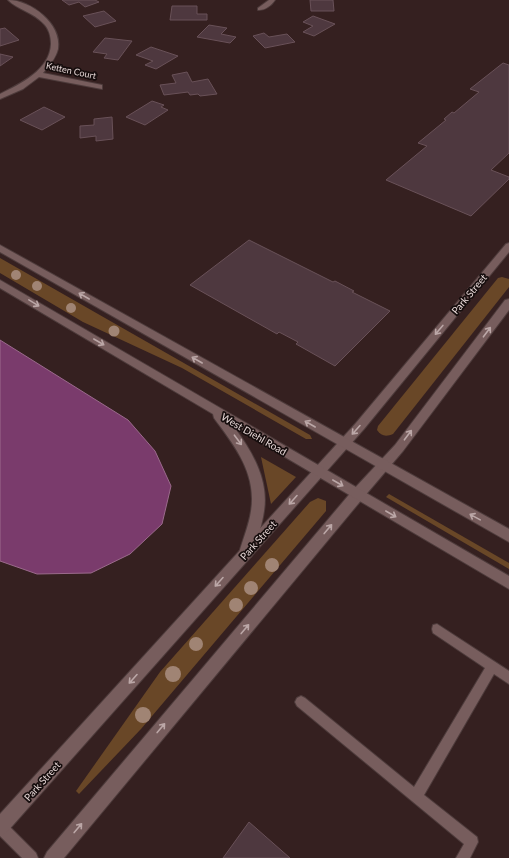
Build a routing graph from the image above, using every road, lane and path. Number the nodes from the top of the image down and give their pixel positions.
1 (11, 0) edge
2 (272, 0) edge
3 (260, 9) dead end
4 (38, 74) junction
5 (99, 87) dead end
6 (0, 97) edge
7 (509, 246) edge
8 (0, 248) edge
9 (0, 283) edge
10 (509, 303) edge
11 (214, 410) junction
12 (344, 443) junction
13 (383, 465) junction
14 (319, 471) junction
15 (358, 494) junction
16 (509, 536) edge
17 (246, 553) junction
18 (509, 583) edge
19 (437, 629) dead end
20 (492, 667) junction
21 (509, 678) edge
22 (301, 702) dead end
23 (416, 796) junction
24 (0, 827) edge
25 (31, 858) edge
26 (53, 858) edge
27 (463, 858) edge

1 - 4 street
2 - 3 street
4 - 5 street, Ketten Court
4 - 6 street
7 -> 12 street, Park Street
12 -> 8 street
9 -> 11 street, West Diehl Road
13 -> 10 street
11 - 14 street, West Diehl Road
11 -> 17 street
12 - 13 street
12 - 14 street, Park Street
13 - 15 street
16 -> 13 street
14 -> 15 street, West Diehl Road
14 -> 17 street, Park Street
15 -> 18 street, West Diehl Road
26 -> 15 street
17 -> 24 street, Park Street
19 - 20 lane
20 - 21 lane
20 - 23 lane
22 - 23 lane
23 - 27 lane
24 - 25 lane

